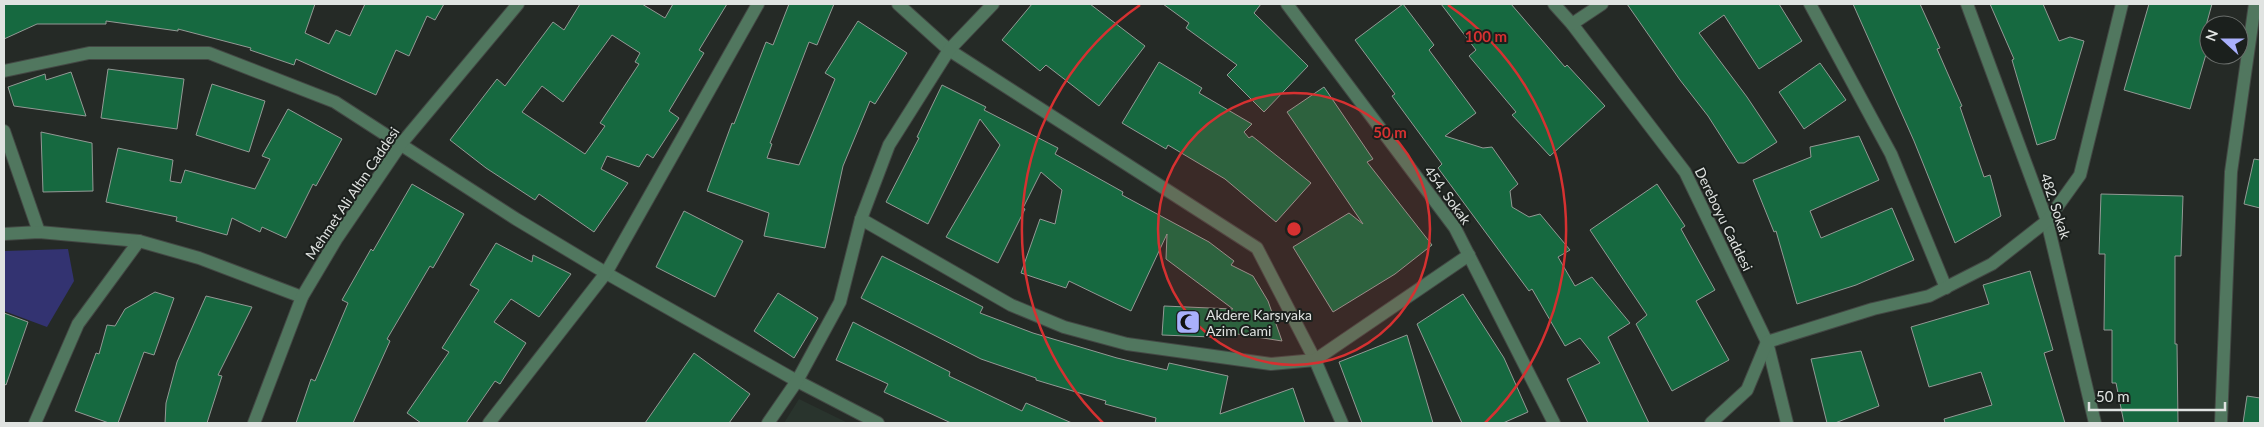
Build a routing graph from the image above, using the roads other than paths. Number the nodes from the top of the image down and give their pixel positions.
1 (517, 4) edge
2 (758, 4) edge
3 (898, 4) edge
4 (994, 4) edge
5 (1287, 4) edge
6 (1554, 4) edge
7 (1602, 4) edge
8 (1810, 4) edge
9 (1966, 4) edge
10 (2122, 4) edge
11 (2256, 4) edge
12 (1572, 24) junction
13 (949, 50) junction
14 (4, 71) edge
15 (4, 131) edge
16 (401, 144) junction
17 (861, 219) junction
18 (2047, 221) junction
19 (39, 232) junction
20 (4, 234) edge
21 (139, 241) junction
22 (1469, 255) junction
23 (606, 273) junction
24 (1946, 288) junction
25 (302, 297) junction
26 (1767, 342) junction
27 (1315, 360) junction
28 (797, 381) junction
29 (35, 423) edge
30 (254, 423) edge
31 (489, 423) edge
32 (768, 423) edge
33 (878, 423) edge
34 (1342, 423) edge
35 (1554, 423) edge
36 (1711, 423) edge
37 (1787, 423) edge
38 (2095, 423) edge
39 (2221, 423) edge

1 - 16 street, Mehmet Ali Altın Caddesi
2 - 23 street
3 - 13 street
4 - 13 street
5 - 22 street, 454. Sokak
6 - 12 street, Dereboyu Caddesi
7 - 12 street
8 - 24 street
9 - 18 street, 482. Sokak
10 - 18 street
11 - 39 street
12 - 26 street, Dereboyu Caddesi
13 - 17 street
13 - 27 street
14 - 16 street
15 - 19 street
16 - 23 street
16 - 25 street, Mehmet Ali Altın Caddesi
17 - 27 street
17 - 28 street
18 - 24 street
18 - 38 street, 482. Sokak
19 - 20 street
19 - 21 street
21 - 25 street
21 - 29 street
22 - 27 street
22 - 35 street, 454. Sokak
23 - 28 street
23 - 31 street
24 - 26 street
25 - 30 street, Mehmet Ali Altın Caddesi
26 - 36 street
26 - 37 street, Dereboyu Caddesi
27 - 34 street
28 - 32 street
28 - 33 street

